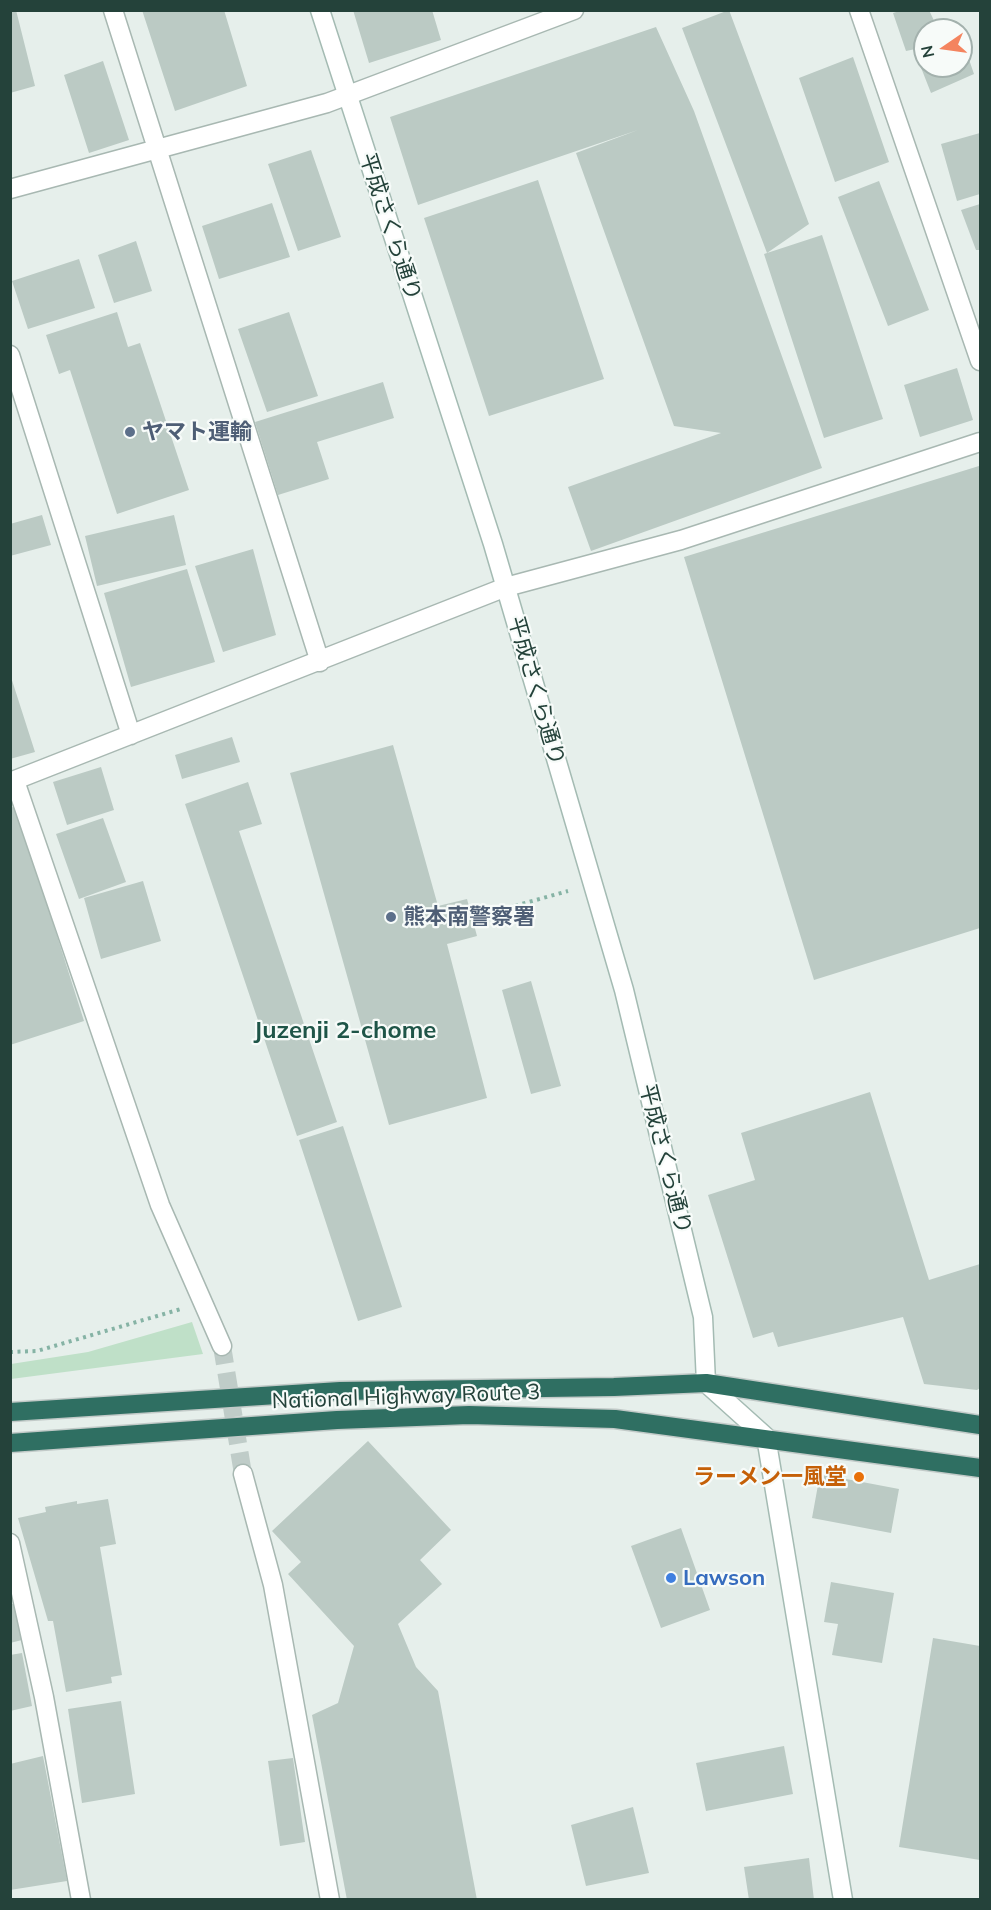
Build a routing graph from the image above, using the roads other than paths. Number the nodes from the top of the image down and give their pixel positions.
1 (113, 10) edge
2 (320, 10) edge
3 (574, 10) edge
4 (859, 10) edge
5 (347, 95) junction
6 (157, 151) junction
7 (10, 189) edge
8 (10, 355) edge
9 (981, 362) edge
10 (981, 442) edge
11 (506, 587) junction
12 (320, 662) junction
13 (131, 735) junction
14 (13, 782) edge
15 (222, 1346) tunnel mouth
16 (706, 1383) junction
17 (10, 1412) edge
18 (981, 1425) edge
19 (765, 1437) junction
20 (10, 1443) edge
21 (981, 1468) edge
22 (243, 1474) tunnel mouth
23 (10, 1543) edge
24 (81, 1899) edge
25 (330, 1899) edge
26 (843, 1899) edge

1 - 6 street
2 - 5 street, 平成さくら通り
3 - 5 street
4 - 9 street
5 - 6 street
5 - 11 street, 平成さくら通り
6 - 7 street
6 - 12 street
8 - 13 street
10 - 11 street
11 - 12 street
11 - 16 street, 平成さくら通り
12 - 13 street
13 - 14 street
14 - 15 street
16 - 17 highway, National Highway Route 3
16 - 18 highway, National Highway Route 3
16 - 19 street
19 - 20 highway, National Highway Route 3
19 - 21 highway, National Highway Route 3
19 - 26 street
22 - 25 street
23 - 24 street

